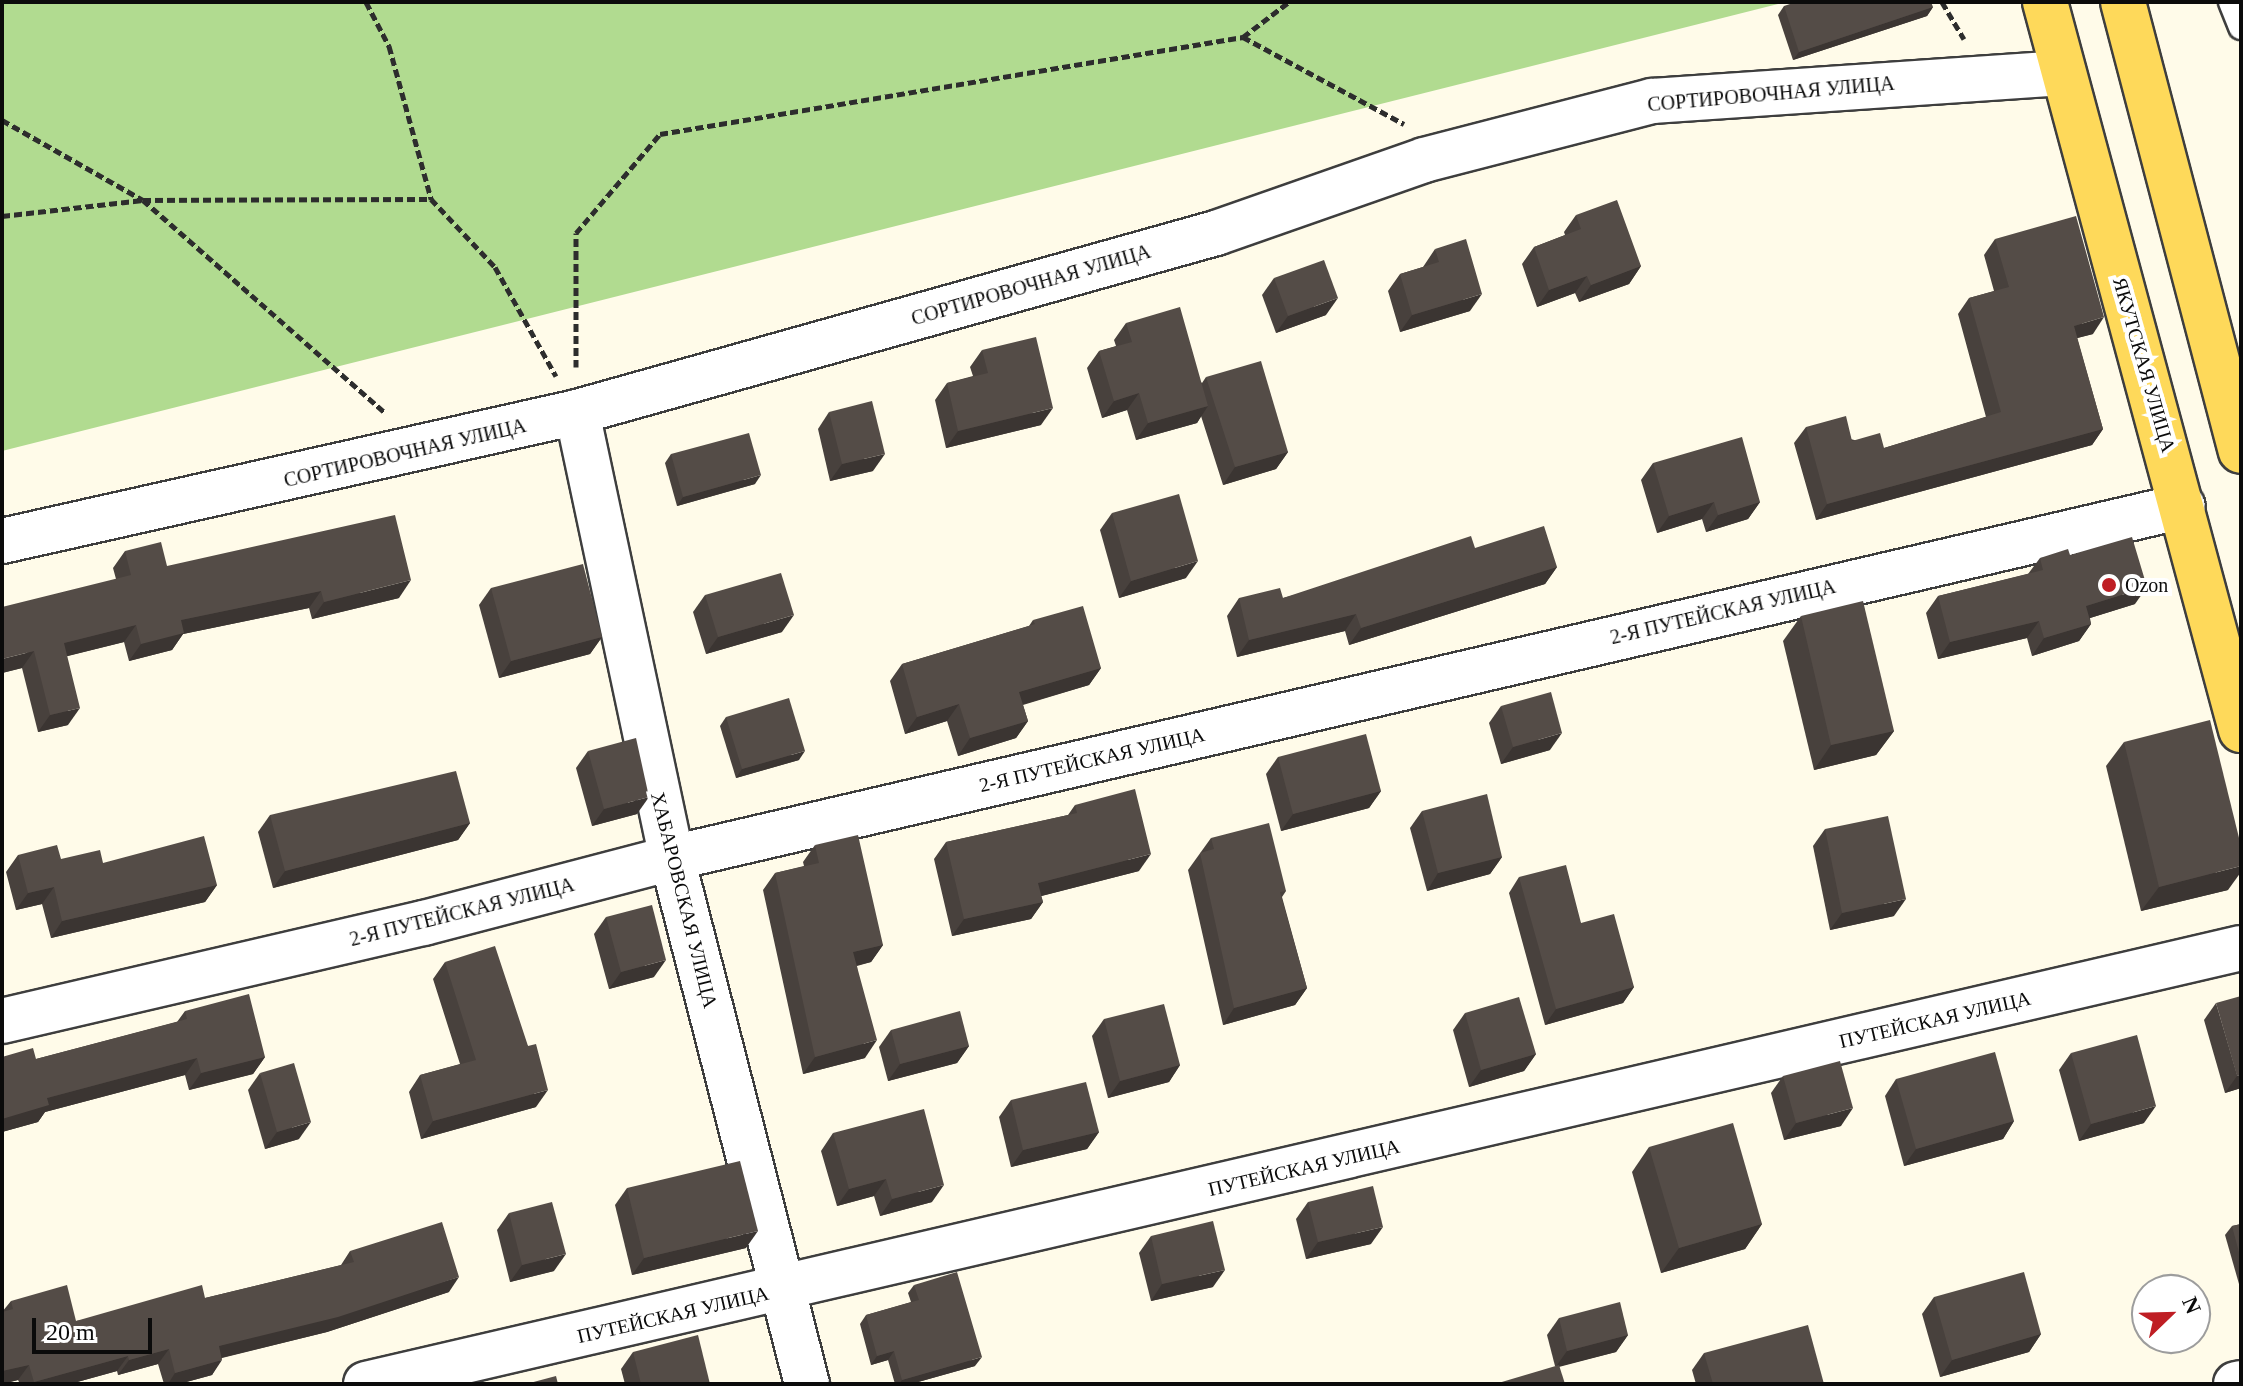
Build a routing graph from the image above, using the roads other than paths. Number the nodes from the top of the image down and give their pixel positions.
1 (2045, 2) edge
2 (2123, 2) edge
3 (2231, 2) edge
4 (2241, 27) edge
5 (2063, 73) junction
6 (577, 412) junction
7 (2241, 451) edge
8 (2183, 506) junction
9 (2, 541) edge
10 (2241, 730) edge
11 (672, 858) junction
12 (2241, 948) edge
13 (2, 1021) edge
14 (785, 1290) junction
15 (366, 1384) edge
16 (807, 1384) edge

1 - 5 main road, ЯКУТСКАЯ УЛИЦА
2 - 7 main road
3 - 4 lane
5 - 6 street, СОРТИРОВОЧНАЯ УЛИЦА
5 - 8 main road, ЯКУТСКАЯ УЛИЦА
6 - 9 street, СОРТИРОВОЧНАЯ УЛИЦА
6 - 11 street, ХАБАРОВСКАЯ УЛИЦА
8 - 10 main road, ЯКУТСКАЯ УЛИЦА
8 - 11 street, 2-Я ПУТЕЙСКАЯ УЛИЦА
11 - 13 street, 2-Я ПУТЕЙСКАЯ УЛИЦА
11 - 14 street, ХАБАРОВСКАЯ УЛИЦА
12 - 14 street, ПУТЕЙСКАЯ УЛИЦА
14 - 15 street, ПУТЕЙСКАЯ УЛИЦА
14 - 16 street, ХАБАРОВСКАЯ УЛИЦА

